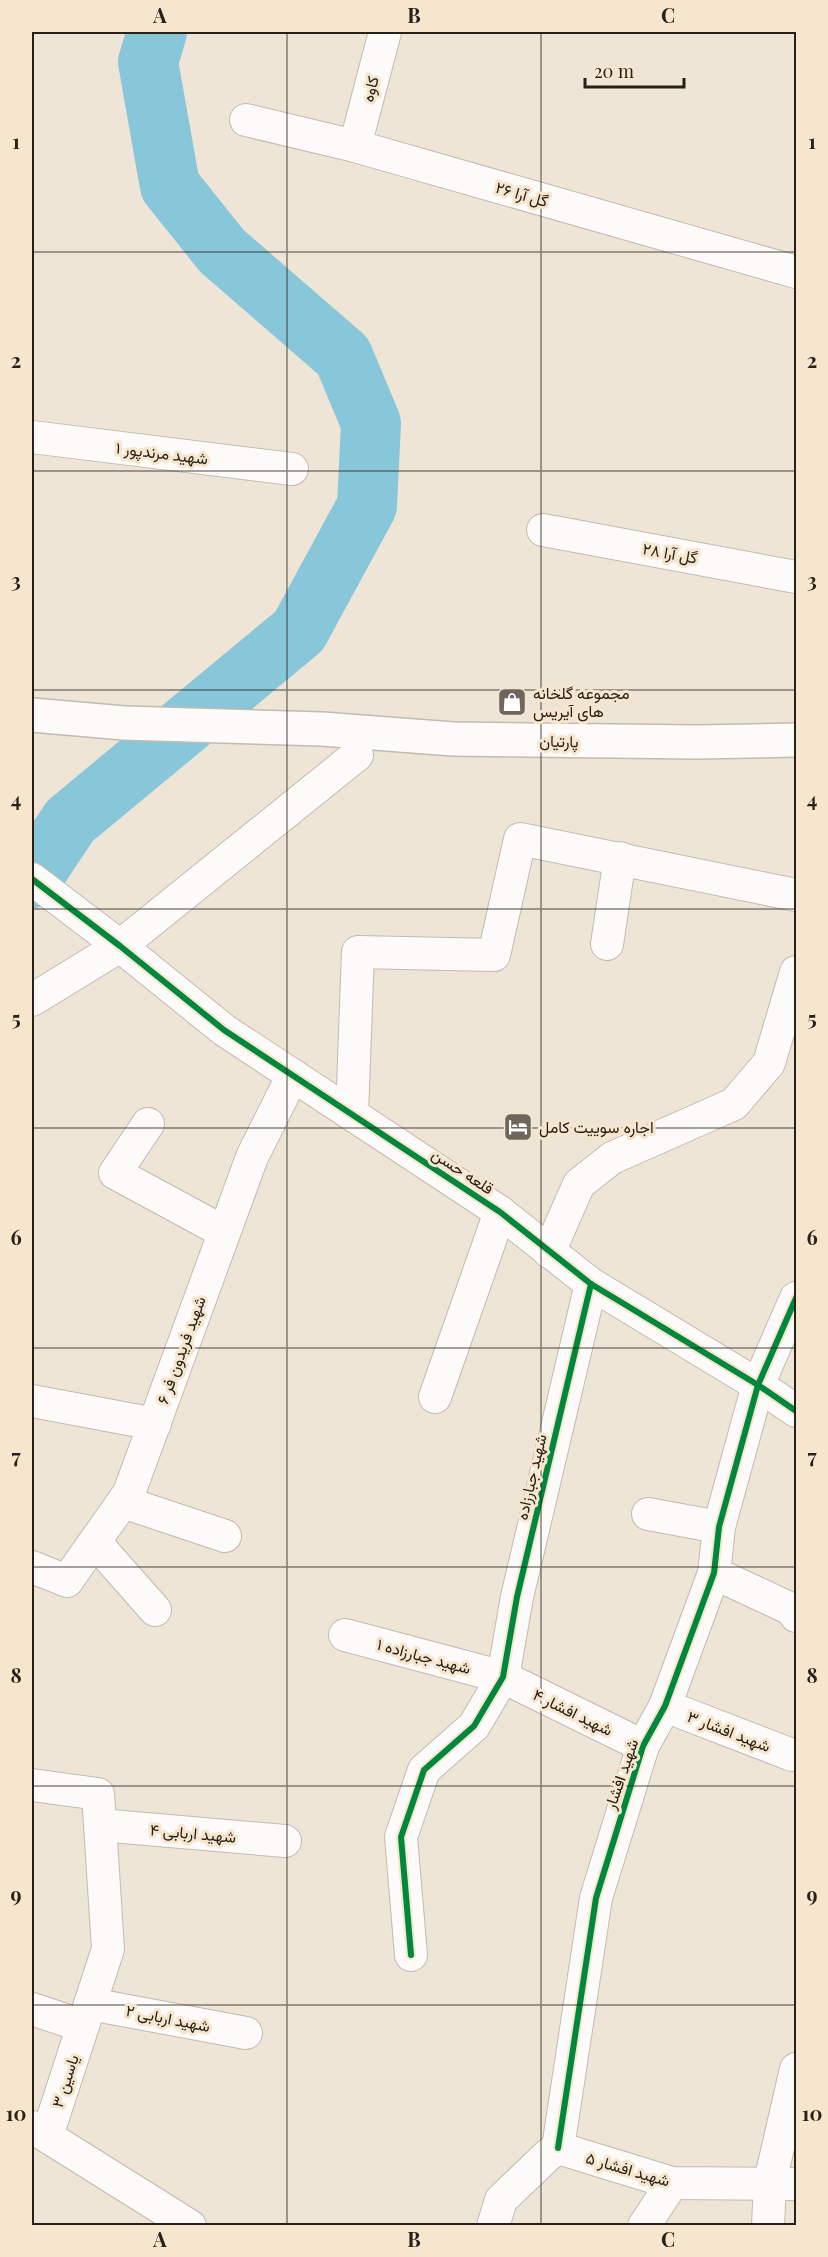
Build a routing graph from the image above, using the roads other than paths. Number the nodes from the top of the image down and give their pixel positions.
1 (385, 32) edge
2 (246, 120) dead end
3 (356, 146) junction
4 (796, 272) edge
5 (32, 437) edge
6 (292, 469) dead end
7 (543, 530) dead end
8 (796, 577) edge
9 (32, 715) edge
10 (796, 740) edge
11 (357, 755) dead end
12 (620, 858) junction
13 (32, 879) edge
14 (796, 895) edge
15 (607, 944) dead end
16 (120, 946) junction
17 (796, 972) edge
18 (32, 1000) edge
19 (783, 1059) edge
20 (292, 1075) junction
21 (352, 1114) junction
22 (148, 1124) dead end
23 (500, 1212) junction
24 (225, 1232) junction
25 (549, 1252) junction
26 (591, 1284) junction
27 (795, 1303) edge
28 (758, 1385) junction
29 (435, 1397) dead end
30 (32, 1401) edge
31 (796, 1411) edge
32 (155, 1424) junction
33 (123, 1502) junction
34 (648, 1514) dead end
35 (719, 1527) junction
36 (225, 1536) dead end
37 (95, 1542) junction
38 (32, 1568) edge
39 (714, 1573) junction
40 (155, 1610) dead end
41 (796, 1616) edge
42 (345, 1635) dead end
43 (503, 1677) junction
44 (665, 1706) junction
45 (643, 1746) junction
46 (792, 1755) dead end
47 (32, 1785) edge
48 (100, 1825) junction
49 (285, 1841) dead end
50 (411, 1955) dead end
51 (32, 2009) edge
52 (87, 2015) junction
53 (246, 2033) dead end
54 (796, 2069) edge
55 (39, 2132) edge
56 (558, 2148) junction
57 (672, 2183) junction
58 (783, 2183) edge
59 (190, 2226) edge
60 (492, 2226) edge
61 (644, 2226) edge
62 (768, 2226) edge

1 - 3 street, کاوه
2 - 3 street, ۲۶ گل آرا
3 - 4 street, ۲۶ گل آرا
5 - 6 street, شهید مرندپور ۱
7 - 8 street, ۲۸ گل آرا
9 - 10 main road, پارتیان
11 - 16 street
12 - 14 street
12 - 15 street
12 - 21 street
13 - 16 street, قلعه حسن
16 - 18 street
16 - 20 street, قلعه حسن
17 - 19 street
19 - 25 street
20 - 21 street, قلعه حسن
20 - 24 street, شهید فریدون فر ۶
21 - 23 street, قلعه حسن
22 - 24 street
23 - 25 street, قلعه حسن
23 - 29 street
24 - 32 street, شهید فریدون فر ۶
25 - 26 street, قلعه حسن
26 - 28 street, قلعه حسن
26 - 43 street, شهید جبارزاده
27 - 28 street, شهید افشار
28 - 31 street, قلعه حسن
28 - 35 street, شهید افشار
30 - 32 street
32 - 33 street, شهید فریدون فر ۶
33 - 36 street
33 - 37 street, شهید فریدون فر ۶
34 - 35 street
35 - 39 street, شهید افشار
37 - 38 street, شهید فریدون فر ۶
37 - 40 street
39 - 41 street
39 - 44 street, شهید افشار
42 - 43 street, ۱ شهید جبارزاده
43 - 45 street, ۴ شهید افشار
43 - 50 street
44 - 45 street, شهید افشار
44 - 46 street, ۳ شهید افشار
45 - 56 street, شهید افشار
47 - 48 street, یاسین ۳
48 - 49 street, شهید اربابی ۴
48 - 52 street, یاسین ۳
51 - 52 street, شهید اربابی ۲
52 - 53 street, شهید اربابی ۲
52 - 55 street, یاسین ۳
54 - 58 street
55 - 59 street
56 - 57 street, ۵ شهید افشار
56 - 60 street
57 - 58 street, ۵ شهید افشار
57 - 61 street
58 - 62 street

